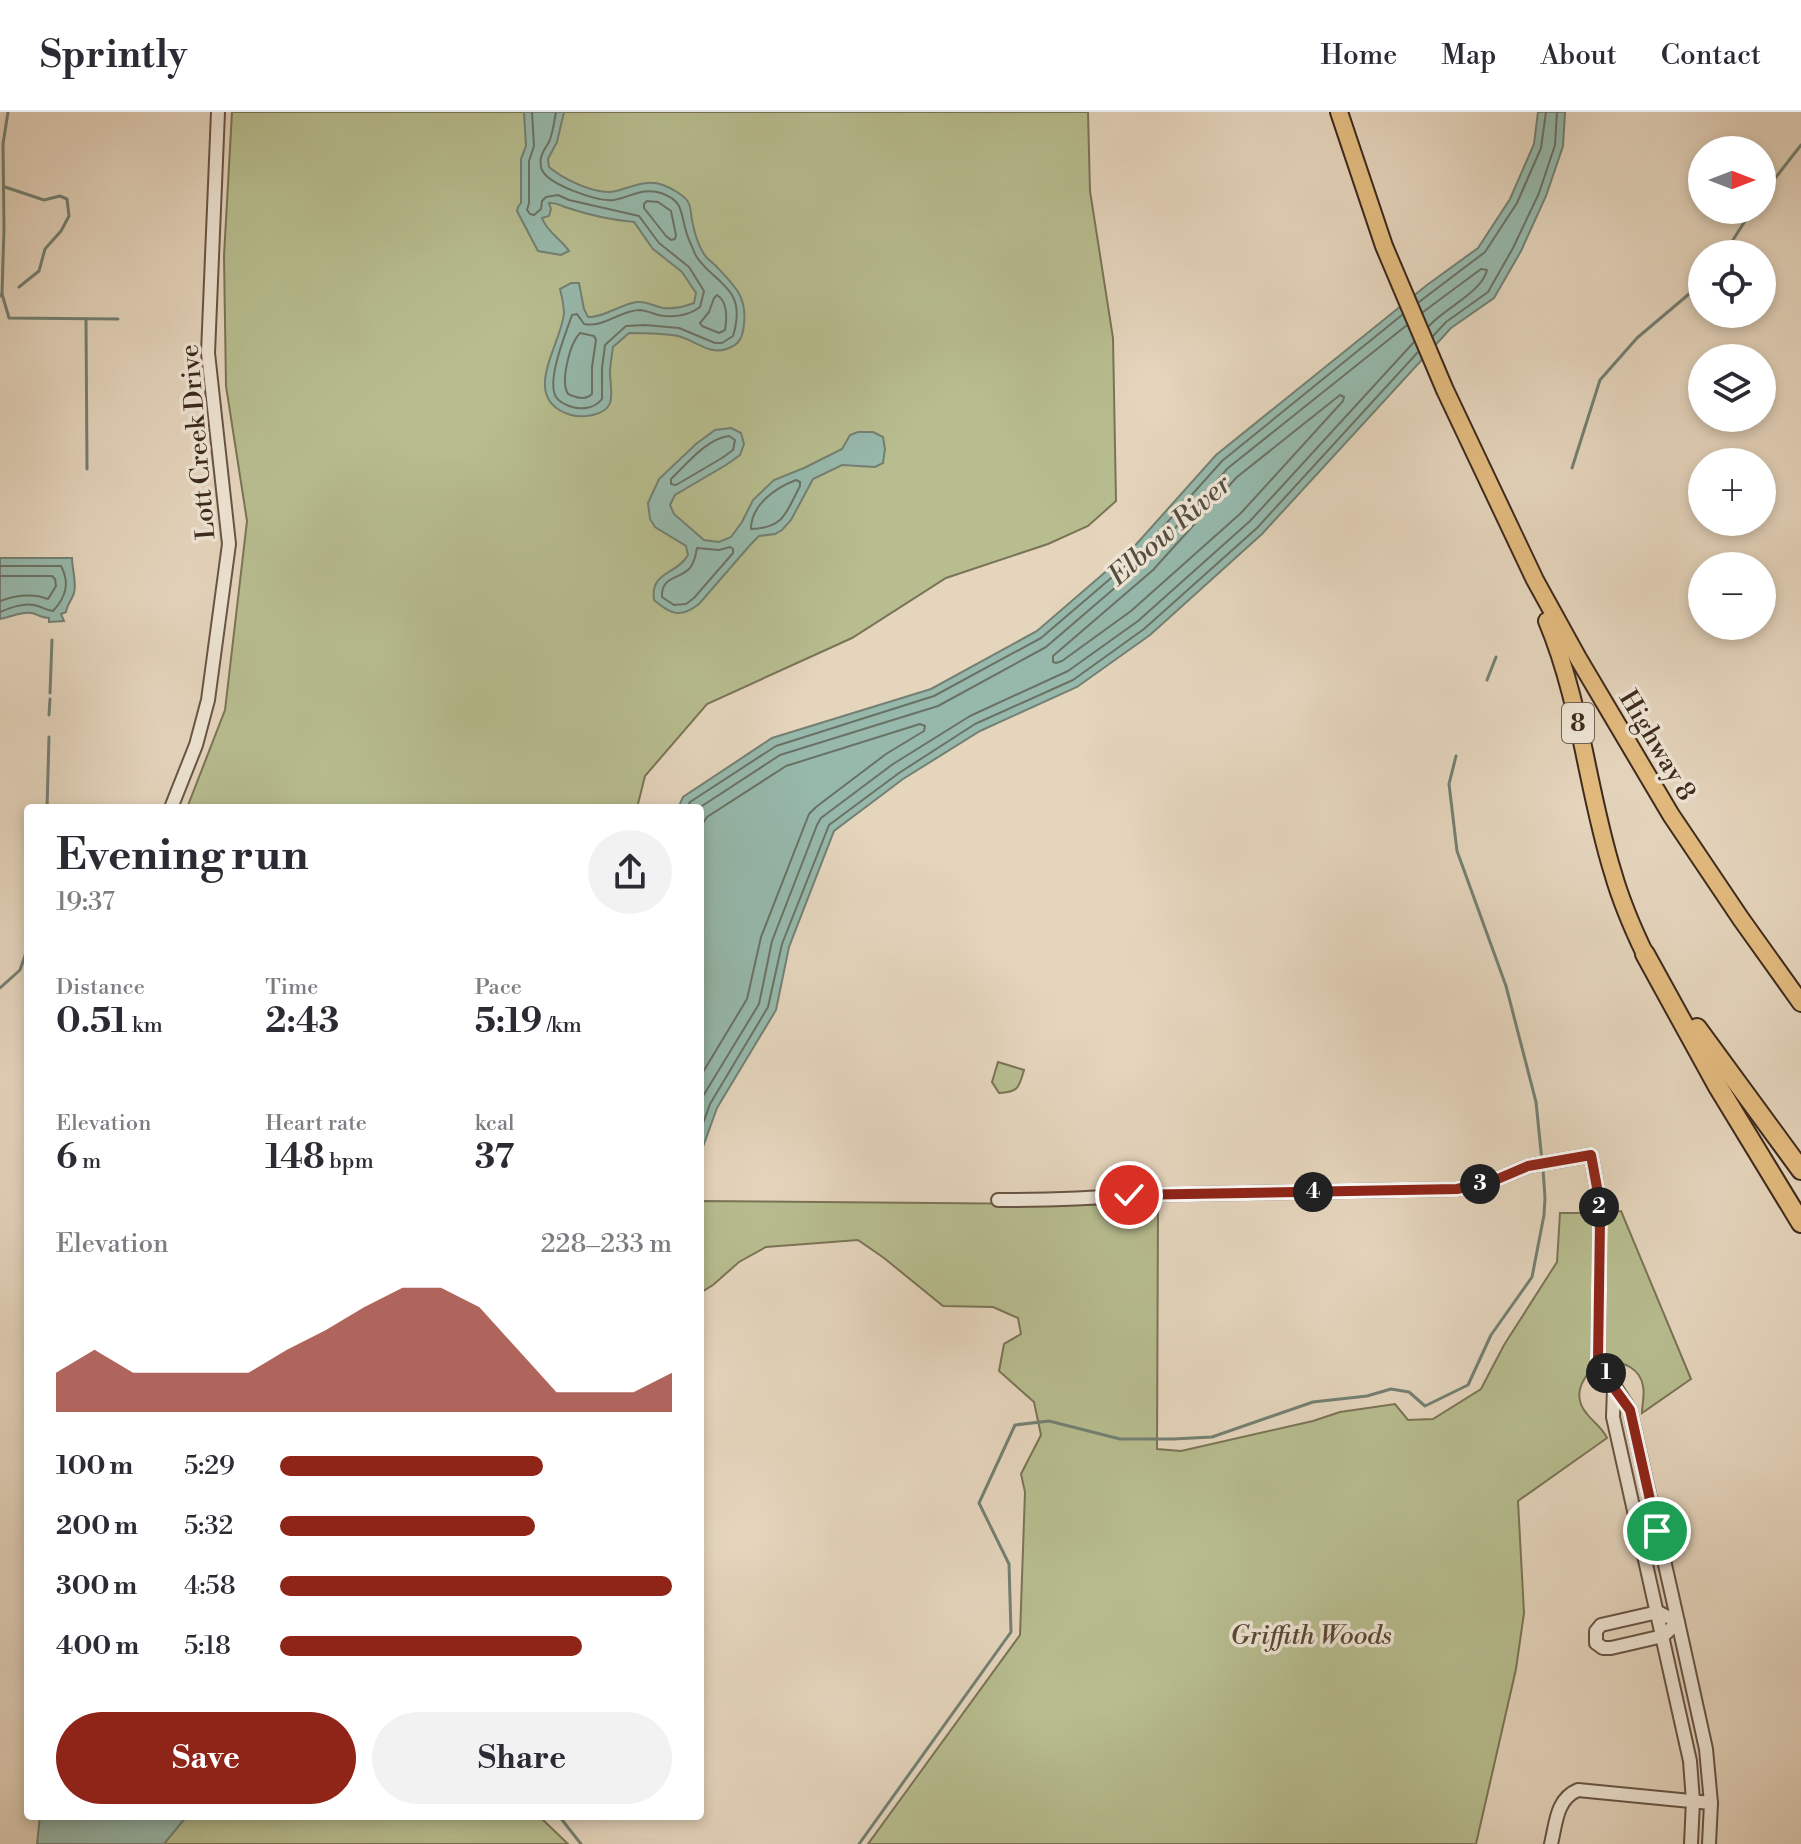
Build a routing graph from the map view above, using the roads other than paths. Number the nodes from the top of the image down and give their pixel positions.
1 (218, 112) edge
2 (1339, 112) edge
3 (1495, 498) junction
4 (173, 804) edge
5 (1645, 954) junction
6 (1801, 1003) edge
7 (1801, 1170) edge
8 (998, 1200) dead end
9 (1801, 1223) edge
10 (1614, 1388) junction
11 (1658, 1612) junction
12 (1678, 1622) junction
13 (1663, 1636) junction
14 (1693, 1801) junction
15 (1711, 1803) junction
16 (1551, 1844) edge
17 (1691, 1844) edge
18 (1709, 1844) edge

1 - 4 street, Lott Creek Drive
2 - 3 main road, Highway 8 / 8
3 - 5 main road, Highway 8 / 8
3 - 6 main road, Highway 8 / 8
5 - 7 highway
5 - 9 highway
8 - 10 street
10 - 11 street
10 - 12 street
11 - 12 street
11 - 13 street
11 - 13 street
12 - 13 street
12 - 15 street
13 - 14 street
14 - 15 street
14 - 16 street
14 - 17 street
15 - 18 street

